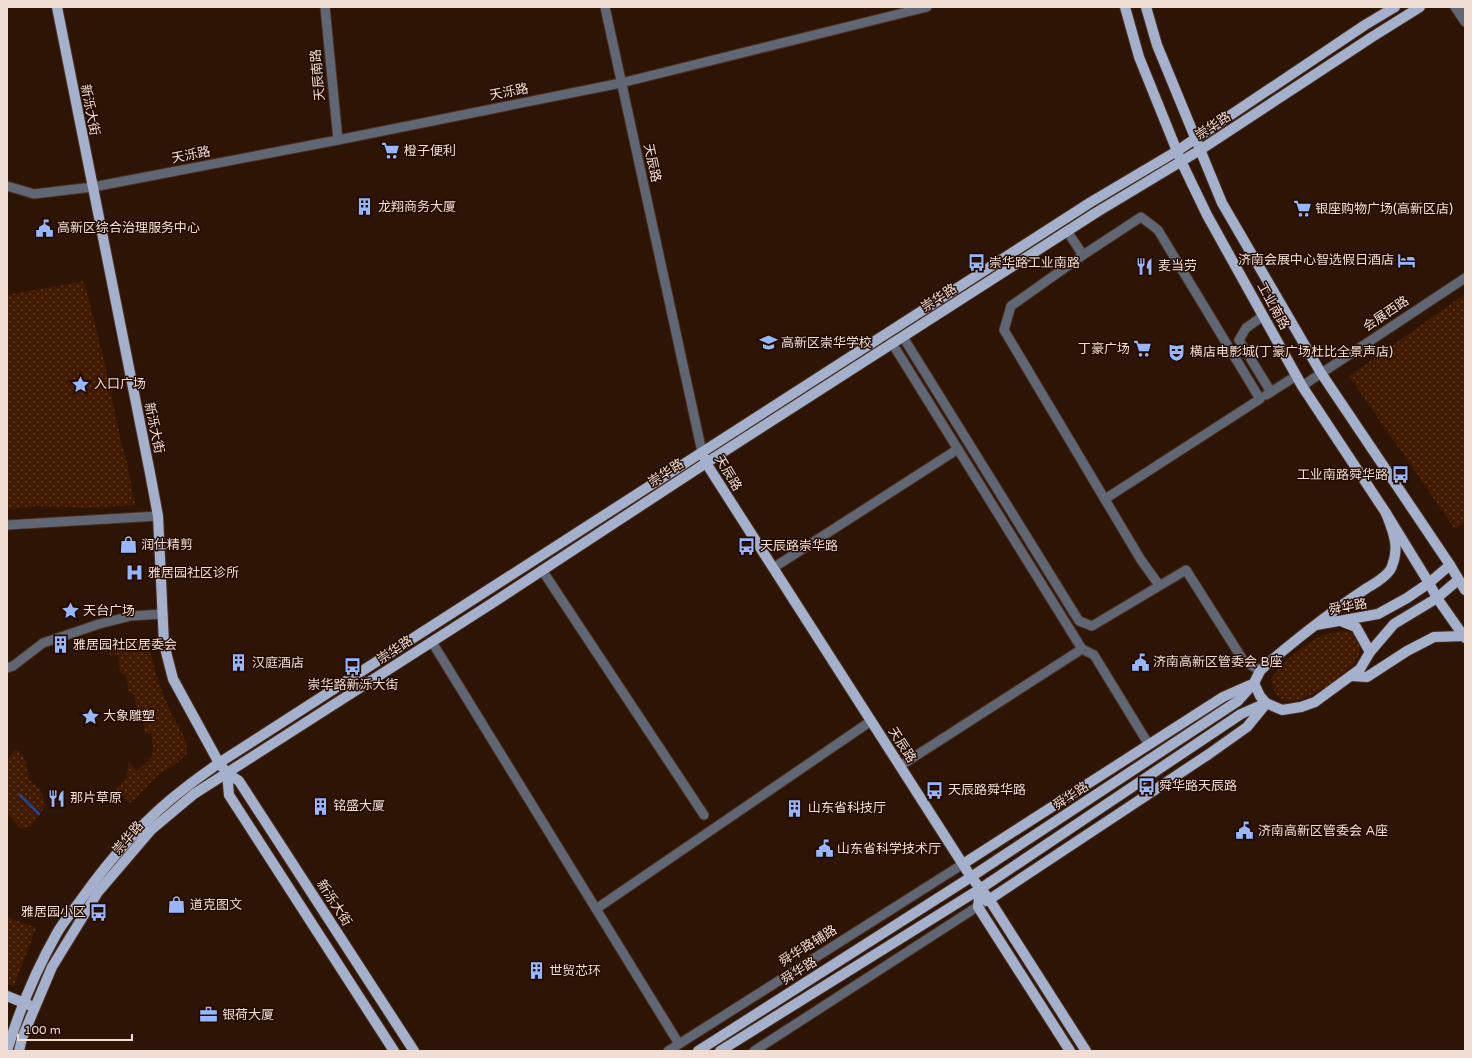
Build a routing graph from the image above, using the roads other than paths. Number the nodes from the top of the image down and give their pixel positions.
1 (57, 7) edge
2 (325, 7) edge
3 (605, 7) edge
4 (927, 7) edge
5 (1125, 7) edge
6 (1146, 7) edge
7 (1395, 7) edge
8 (1420, 7) edge
9 (1455, 7) edge
10 (1465, 22) edge
11 (621, 83) junction
12 (1196, 138) junction
13 (338, 140) junction
14 (1200, 150) junction
15 (1177, 151) junction
16 (1180, 161) junction
17 (7, 186) edge
18 (93, 187) junction
19 (1067, 231) junction
20 (1083, 254) junction
21 (1465, 278) edge
22 (1263, 316) junction
23 (902, 337) junction
24 (892, 343) junction
25 (1321, 373) junction
26 (1296, 376) junction
27 (1302, 386) junction
28 (1271, 392) junction
29 (1260, 399) junction
30 (958, 449) junction
31 (702, 452) junction
32 (706, 463) junction
33 (1105, 499) junction
34 (1386, 513) junction
35 (158, 516) junction
36 (7, 525) edge
37 (1450, 565) junction
38 (773, 568) junction
39 (542, 570) junction
40 (1458, 580) junction
41 (1429, 583) junction
42 (1159, 585) junction
43 (1465, 590) edge
44 (1437, 598) junction
45 (163, 614) junction
46 (1341, 622) junction
47 (1314, 626) junction
48 (1464, 637) edge
49 (432, 642) junction
50 (1082, 649) junction
51 (1370, 652) junction
52 (7, 668) edge
53 (1260, 671) junction
54 (1351, 676) junction
55 (1254, 683) junction
56 (1266, 703) junction
57 (871, 721) junction
58 (1149, 745) junction
59 (219, 763) junction
60 (900, 766) junction
61 (227, 773) junction
62 (704, 815) dead end
63 (963, 864) junction
64 (971, 878) junction
65 (980, 889) junction
66 (988, 900) junction
67 (978, 907) junction
68 (596, 909) junction
69 (7, 996) edge
70 (24, 1002) junction
71 (35, 1007) junction
72 (679, 1044) junction
73 (7, 1051) edge
74 (19, 1051) edge
75 (394, 1051) edge
76 (414, 1051) edge
77 (668, 1051) edge
78 (698, 1051) edge
79 (720, 1051) edge
80 (754, 1051) edge
81 (1070, 1051) edge
82 (1086, 1051) edge

1 - 18 main road, 新泺大街
2 - 13 street, 天辰南路
3 - 11 street, 天辰路
4 - 11 street, 天泺路
5 - 15 main road, 工业南路
6 - 12 main road, 工业南路
7 - 12 main road, 崇华路
8 - 14 main road, 崇华路
9 - 10 street
11 - 13 street, 天泺路
11 - 31 street, 天辰路
12 - 14 main road, 工业南路
12 - 15 main road, 崇华路
13 - 18 street, 天泺路
14 - 16 main road, 崇华路
14 - 25 main road, 工业南路
15 - 16 main road, 工业南路
15 - 31 main road, 崇华路
16 - 19 main road, 崇华路
16 - 22 main road, 工业南路
17 - 18 street, 天泺路
18 - 35 main road, 新泺大街
19 - 20 street
19 - 23 main road, 崇华路
20 - 29 street
20 - 33 street
21 - 25 street, 会展西路
22 - 26 main road, 工业南路
22 - 28 street
23 - 24 main road, 崇华路
23 - 42 street
24 - 30 street
24 - 32 main road, 崇华路
25 - 27 street, 会展西路
25 - 37 main road, 工业南路
26 - 27 main road, 工业南路
26 - 28 street
27 - 34 main road, 工业南路
28 - 29 street
29 - 33 street
30 - 38 street
30 - 50 street
31 - 32 main road, 天辰路
31 - 59 main road, 崇华路
32 - 38 main road, 天辰路
32 - 39 main road, 崇华路
33 - 42 street
34 - 41 main road, 工业南路
34 - 47 main road
35 - 36 street
35 - 45 main road, 新泺大街
37 - 40 main road, 工业南路
37 - 41 main road, 舜华路
38 - 57 main road, 天辰路
39 - 49 main road, 崇华路
39 - 62 street
40 - 43 main road, 工业南路
40 - 44 main road
41 - 44 main road, 工业南路
41 - 46 main road, 舜华路
42 - 53 street
44 - 48 main road, 工业南路
44 - 51 main road
45 - 52 street
45 - 59 main road, 新泺大街
46 - 47 main road, 舜华路
46 - 51 main road
47 - 53 main road, 舜华路
48 - 54 main road
49 - 61 main road, 崇华路
49 - 68 street
50 - 58 street
50 - 60 street
51 - 54 main road
53 - 55 main road, 舜华路
54 - 56 main road
55 - 56 main road
55 - 58 main road
55 - 64 main road, 舜华路
56 - 65 main road, 舜华路
56 - 66 main road
57 - 60 main road, 天辰路
57 - 68 street
58 - 63 main road
59 - 61 main road, 新泺大街
59 - 70 main road, 崇华路
60 - 63 main road, 天辰路
61 - 71 main road, 崇华路
61 - 75 main road
61 - 76 main road, 新泺大街
63 - 64 main road, 天辰路
63 - 72 street, 舜华路辅路
64 - 65 main road, 天辰路
64 - 78 main road, 舜华路
65 - 66 main road, 天辰路
65 - 67 main road
65 - 79 main road, 舜华路
66 - 67 street
66 - 82 main road, 天辰路
67 - 80 street
67 - 81 main road
68 - 72 street
69 - 70 main road
70 - 71 main road
70 - 73 main road, 崇华路
71 - 74 main road, 崇华路
72 - 77 street, 舜华路辅路

